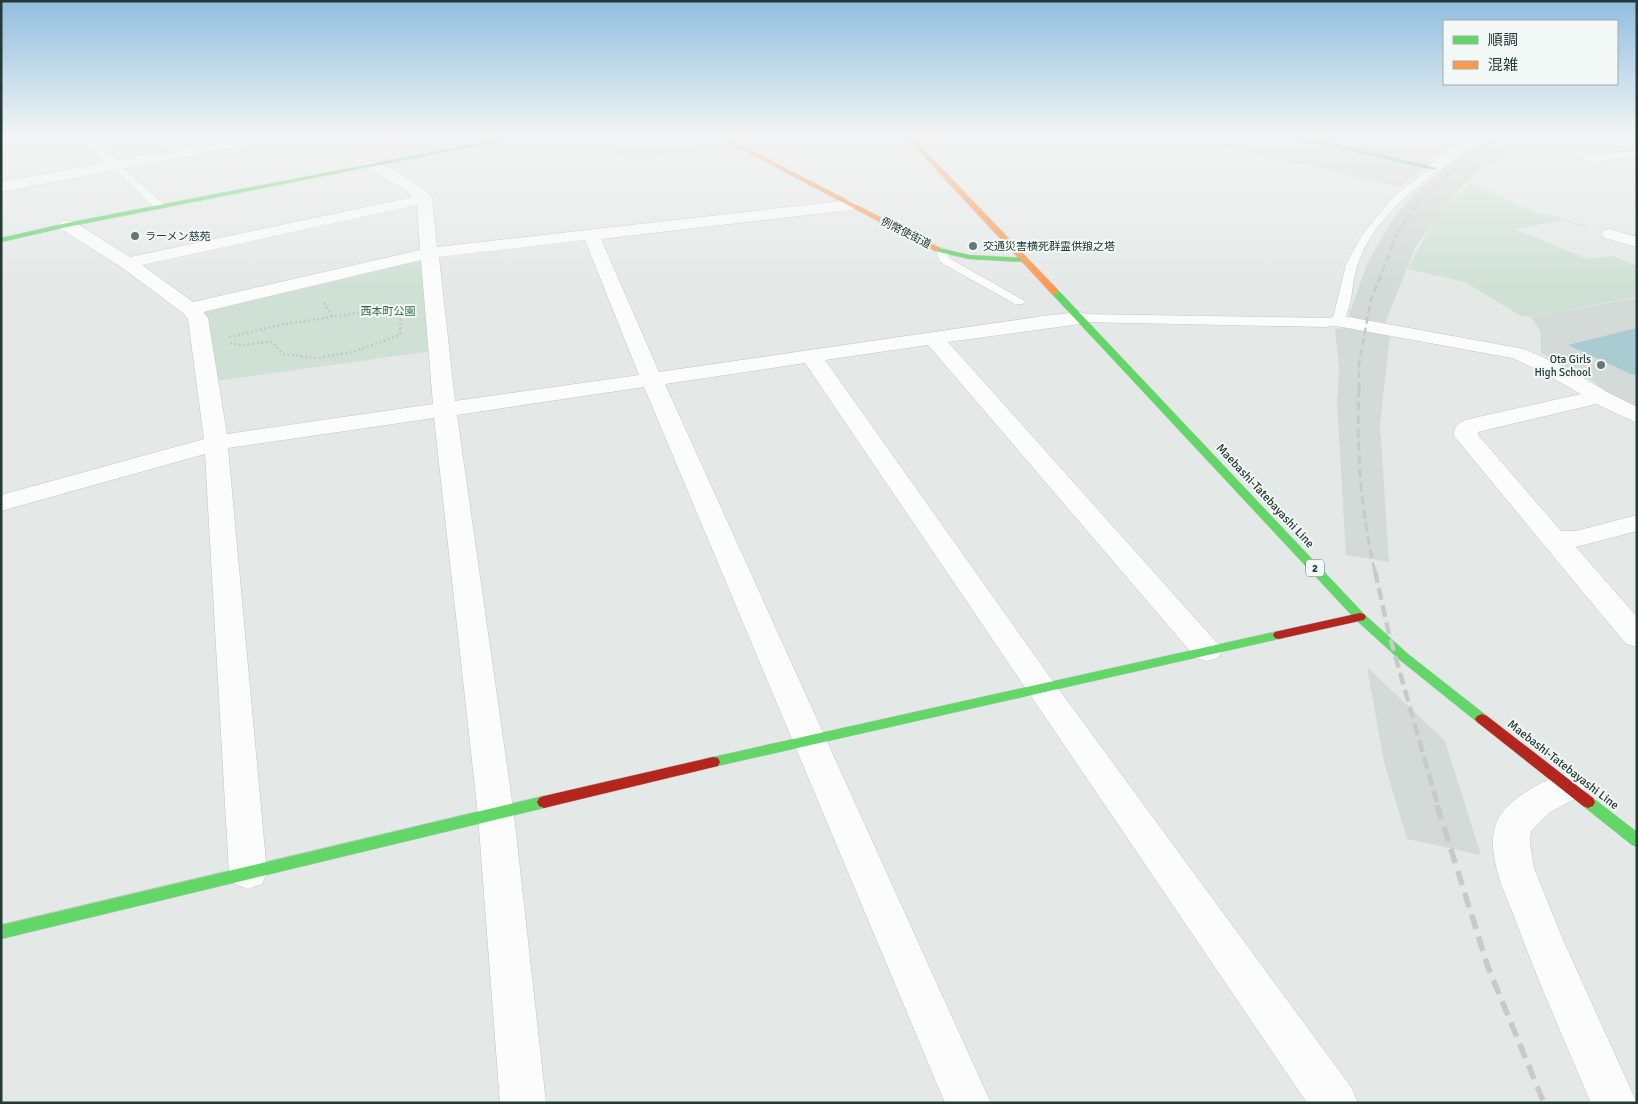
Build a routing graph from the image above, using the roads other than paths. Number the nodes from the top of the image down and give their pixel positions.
1 (137, 186) edge
2 (265, 186) edge
3 (408, 186) edge
4 (813, 186) edge
5 (955, 186) edge
6 (1413, 186) edge
7 (424, 199) junction
8 (850, 205) junction
9 (159, 206) junction
10 (67, 225) junction
11 (591, 234) junction
12 (1610, 234) road end
13 (1, 240) edge
14 (1637, 242) edge
15 (942, 251) junction
16 (430, 253) junction
17 (1025, 260) junction
18 (127, 263) junction
19 (1019, 301) dead end
20 (190, 309) junction
21 (1080, 318) junction
22 (1338, 321) junction
23 (933, 338) junction
24 (811, 356) junction
25 (652, 380) junction
26 (1599, 398) junction
27 (445, 410) junction
28 (1637, 416) edge
29 (216, 442) junction
30 (1, 503) edge
31 (1637, 523) edge
32 (1553, 539) junction
33 (1360, 617) junction
34 (1637, 637) edge
35 (1206, 651) junction
36 (1041, 688) junction
37 (810, 739) junction
38 (1568, 786) junction
39 (496, 815) junction
40 (1637, 841) edge
41 (248, 873) junction
42 (1, 932) edge
43 (523, 1103) edge
44 (968, 1103) edge
45 (1336, 1103) edge
46 (1614, 1103) edge

1 - 9 lane
2 - 9 main road
3 - 7 street
4 - 8 main road, 例幣使街道
5 - 17 main road, Maebashi-Tatebayashi Line / 2
6 - 22 lane
7 - 16 street
7 - 18 street
8 - 11 street
8 - 15 main road, 例幣使街道
9 - 10 main road
10 - 13 main road
10 - 18 street
11 - 16 street
11 - 25 street
12 - 14 street
15 - 17 main road, 例幣使街道
15 - 19 lane
16 - 20 street
16 - 27 street
17 - 21 main road, Maebashi-Tatebayashi Line / 2
18 - 20 street
20 - 29 street
21 - 22 lane
21 - 23 street
21 - 33 main road, Maebashi-Tatebayashi Line / 2
22 - 26 street
23 - 24 street
23 - 35 street
24 - 25 street
24 - 36 street
25 - 27 street
25 - 37 street
26 - 28 street
26 - 32 street
27 - 29 street
27 - 39 street
29 - 30 street
29 - 41 street
31 - 32 street
32 - 34 street
33 - 35 main road
33 - 38 main road, Maebashi-Tatebayashi Line / 2
35 - 36 main road
36 - 37 main road
36 - 45 street
37 - 39 main road
37 - 44 street
38 - 40 main road, Maebashi-Tatebayashi Line / 2
38 - 46 street
39 - 41 main road
39 - 43 street
41 - 42 main road

